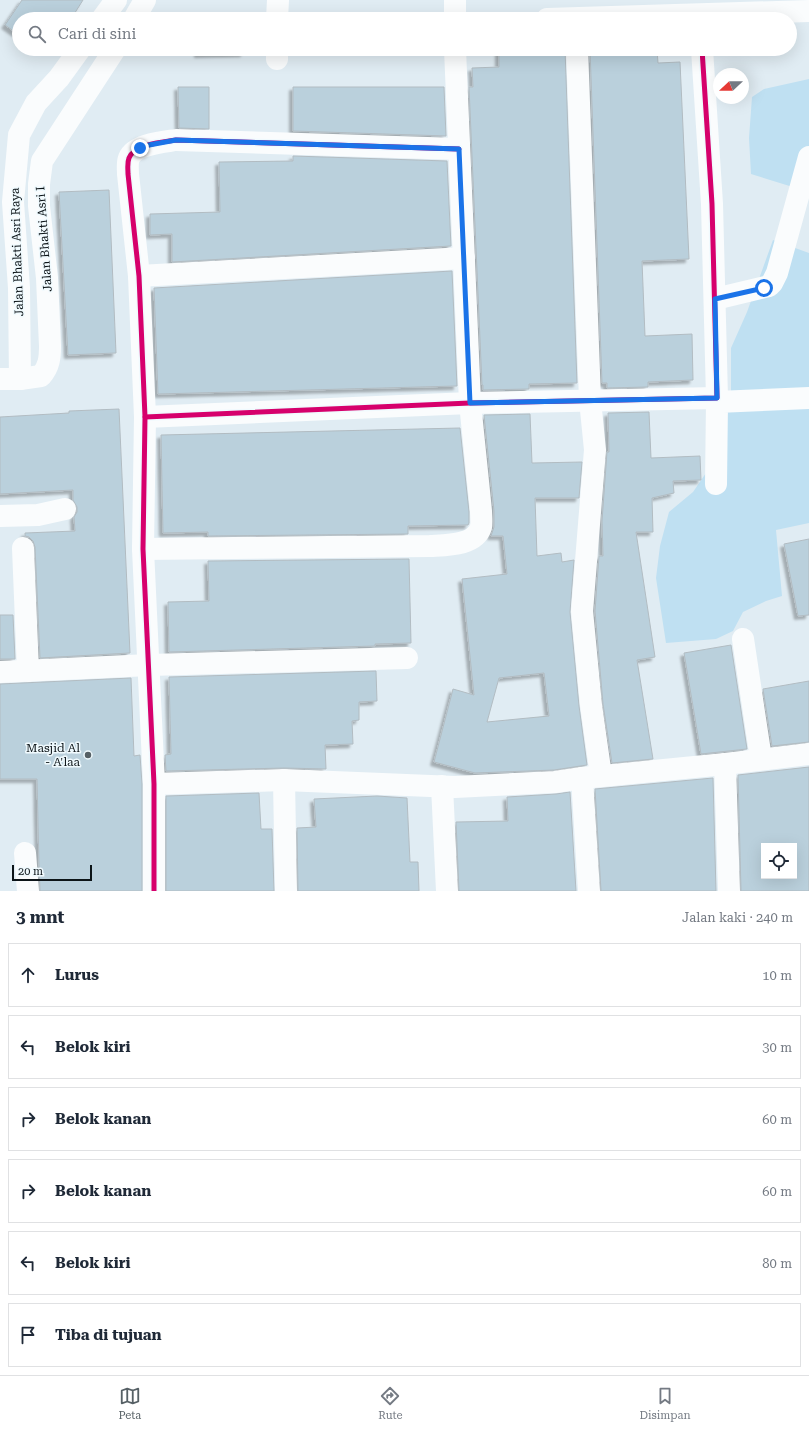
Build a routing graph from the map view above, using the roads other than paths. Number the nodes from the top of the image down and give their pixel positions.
1 (116, 0) edge
2 (145, 0) edge
3 (278, 0) edge
4 (455, 0) edge
5 (809, 11) edge
6 (107, 12) edge
7 (138, 12) edge
8 (277, 12) edge
9 (455, 12) edge
10 (791, 12) edge
11 (75, 56) edge
12 (110, 56) edge
13 (455, 56) edge
14 (577, 56) edge
15 (702, 56) edge
16 (10, 136) edge
17 (459, 149) junction
18 (809, 157) edge
19 (464, 258) junction
20 (139, 276) junction
21 (715, 299) junction
22 (10, 379) edge
23 (809, 398) edge
24 (590, 400) junction
25 (717, 400) junction
26 (470, 403) junction
27 (145, 417) junction
28 (716, 484) dead end
29 (65, 510) dead end
30 (0, 516) edge
31 (23, 548) dead end
32 (143, 549) junction
33 (743, 639) dead end
34 (407, 658) dead end
35 (149, 665) junction
36 (28, 671) junction
37 (0, 672) edge
38 (809, 754) edge
39 (762, 759) junction
40 (725, 764) junction
41 (591, 777) junction
42 (284, 780) junction
43 (154, 784) junction
44 (442, 786) junction
45 (25, 853) dead end
46 (28, 891) edge
47 (154, 891) edge
48 (286, 891) edge
49 (447, 891) edge
50 (589, 891) edge
51 (729, 891) edge

1 - 6 street
2 - 7 street
3 - 8 street
4 - 9 street
5 - 10 street
11 - 16 street, Jalan Bhakti Asri Raya
12 - 22 street, Jalan Bhakti Asri I
13 - 17 street
14 - 24 street
15 - 21 street
16 - 22 street, Jalan Bhakti Asri Raya
17 - 19 street
17 - 20 street
18 - 21 street
19 - 20 street
19 - 26 street
20 - 27 street
21 - 25 street
23 - 25 street
24 - 25 street
24 - 26 street
24 - 41 street
25 - 28 street
26 - 27 street
26 - 32 street
27 - 32 street
29 - 30 street
31 - 36 street
32 - 35 street
33 - 39 street
34 - 35 street
35 - 36 street
35 - 43 street
36 - 37 street
38 - 39 street
39 - 40 street
40 - 41 street
40 - 51 street
41 - 44 street
41 - 50 street
42 - 43 street
42 - 44 street
42 - 48 street
43 - 47 street
44 - 49 street
45 - 46 street

